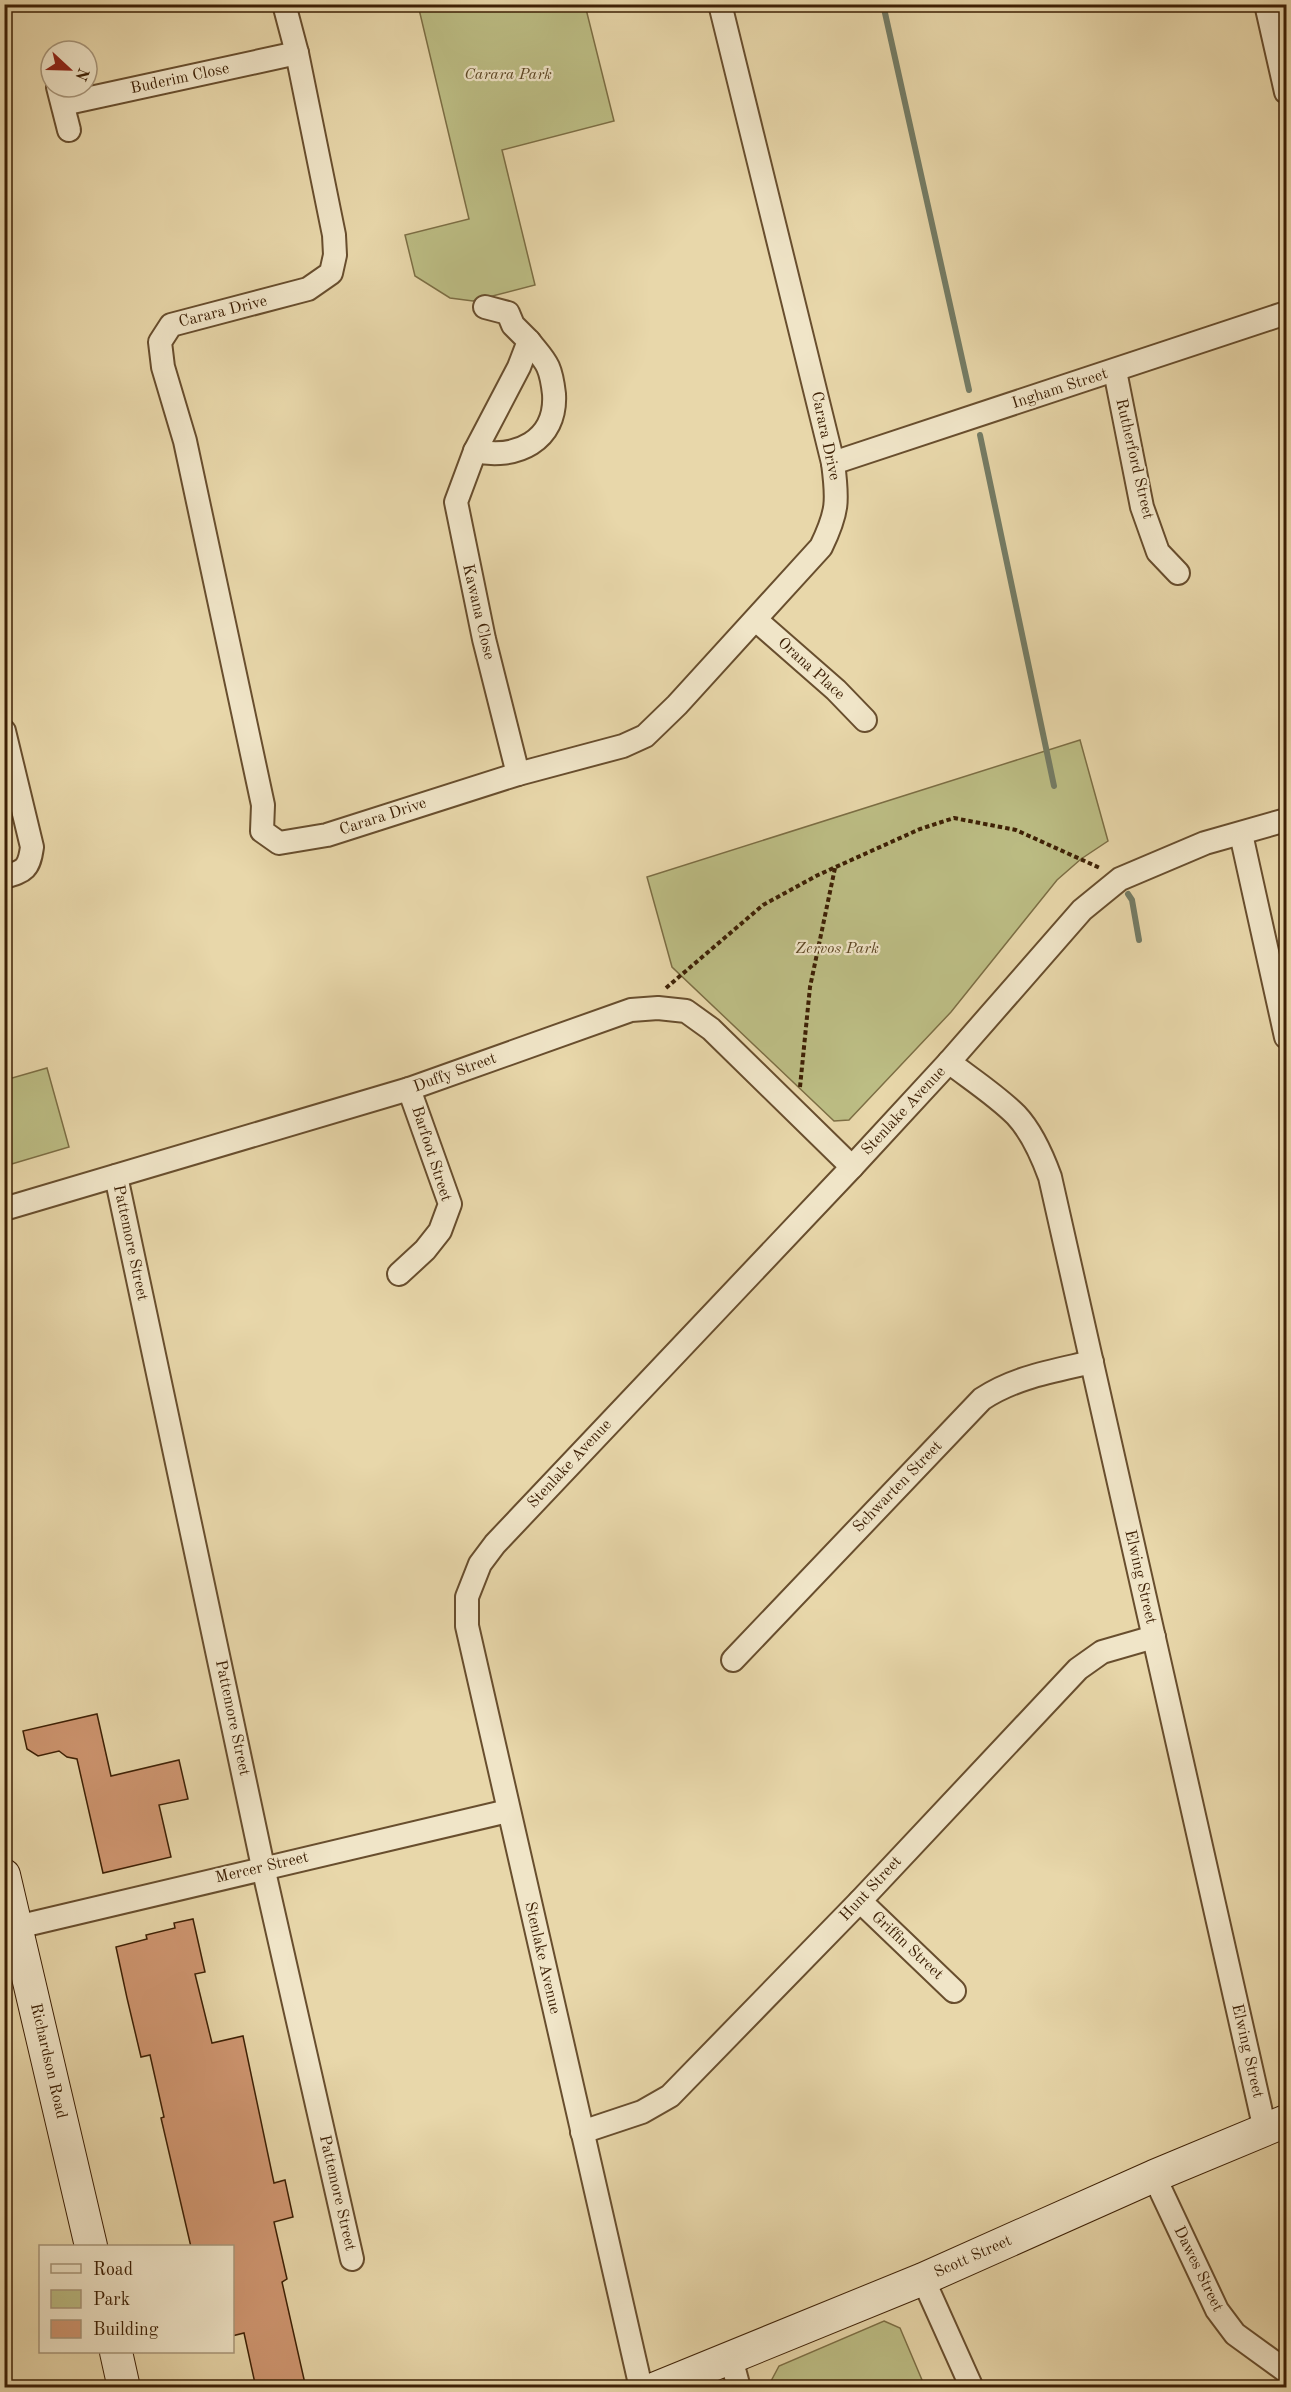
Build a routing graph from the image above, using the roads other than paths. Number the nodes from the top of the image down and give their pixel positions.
1 (284, 4) edge
2 (720, 4) edge
3 (1266, 4) edge
4 (297, 53) junction
5 (99, 88) edge
6 (1287, 92) edge
7 (62, 99) edge
8 (69, 130) dead end
9 (485, 307) dead end
10 (1287, 313) edge
11 (530, 341) junction
12 (1115, 371) junction
13 (475, 451) junction
14 (833, 463) junction
15 (1178, 573) dead end
16 (756, 620) junction
17 (865, 720) dead end
18 (4, 731) edge
19 (518, 774) junction
20 (1287, 820) edge
21 (1241, 834) junction
22 (4, 877) edge
23 (1287, 1037) edge
24 (949, 1062) junction
25 (409, 1089) junction
26 (852, 1167) junction
27 (116, 1176) junction
28 (4, 1209) edge
29 (399, 1274) dead end
30 (1092, 1362) junction
31 (1154, 1637) junction
32 (733, 1660) dead end
33 (508, 1810) junction
34 (263, 1867) junction
35 (4, 1875) edge
36 (860, 1901) junction
37 (17, 1927) junction
38 (954, 1990) dead end
39 (1276, 2125) edge
40 (582, 2132) junction
41 (1154, 2176) junction
42 (91, 2245) edge
43 (352, 2259) dead end
44 (923, 2279) junction
45 (116, 2353) edge
46 (731, 2358) junction
47 (1287, 2372) edge
48 (124, 2388) edge
49 (641, 2388) edge
50 (656, 2388) edge
51 (739, 2388) edge
52 (972, 2388) edge

1 - 4 street, Carara Drive
2 - 14 street, Carara Drive
3 - 6 street
4 - 5 street, Buderim Close
4 - 19 street, Carara Drive
7 - 8 street, Buderim Close
9 - 11 street
10 - 12 street, Ingham Street
11 - 13 street, Kawana Close
11 - 13 street
12 - 14 street, Ingham Street
12 - 15 street, Rutherford Street
13 - 19 street, Kawana Close
14 - 16 street, Carara Drive
16 - 17 street, Orana Place
16 - 19 street, Carara Drive
18 - 22 street
20 - 21 street, Stenlake Avenue
21 - 23 street
21 - 24 street, Stenlake Avenue
24 - 26 street, Stenlake Avenue
24 - 30 street, Elwing Street
25 - 26 street, Duffy Street
25 - 27 street, Duffy Street
25 - 29 street, Barfoot Street
26 - 33 street, Stenlake Avenue
27 - 28 street, Duffy Street
27 - 34 street, Pattemore Street
30 - 31 street, Elwing Street
30 - 32 street, Schwarten Street
31 - 36 street, Hunt Street
31 - 39 street, Elwing Street
33 - 34 street, Mercer Street
33 - 40 street, Stenlake Avenue
34 - 37 street, Mercer Street
34 - 43 street, Pattemore Street
35 - 37 street, Richardson Road
36 - 38 street, Griffin Street
36 - 40 street, Hunt Street
37 - 42 street, Richardson Road
39 - 41 street, Scott Street
40 - 49 street, Stenlake Avenue
41 - 44 street, Scott Street
41 - 47 street, Dawes Street
44 - 46 street, Scott Street
44 - 52 street
45 - 48 street
46 - 50 street, Scott Street
46 - 51 street

